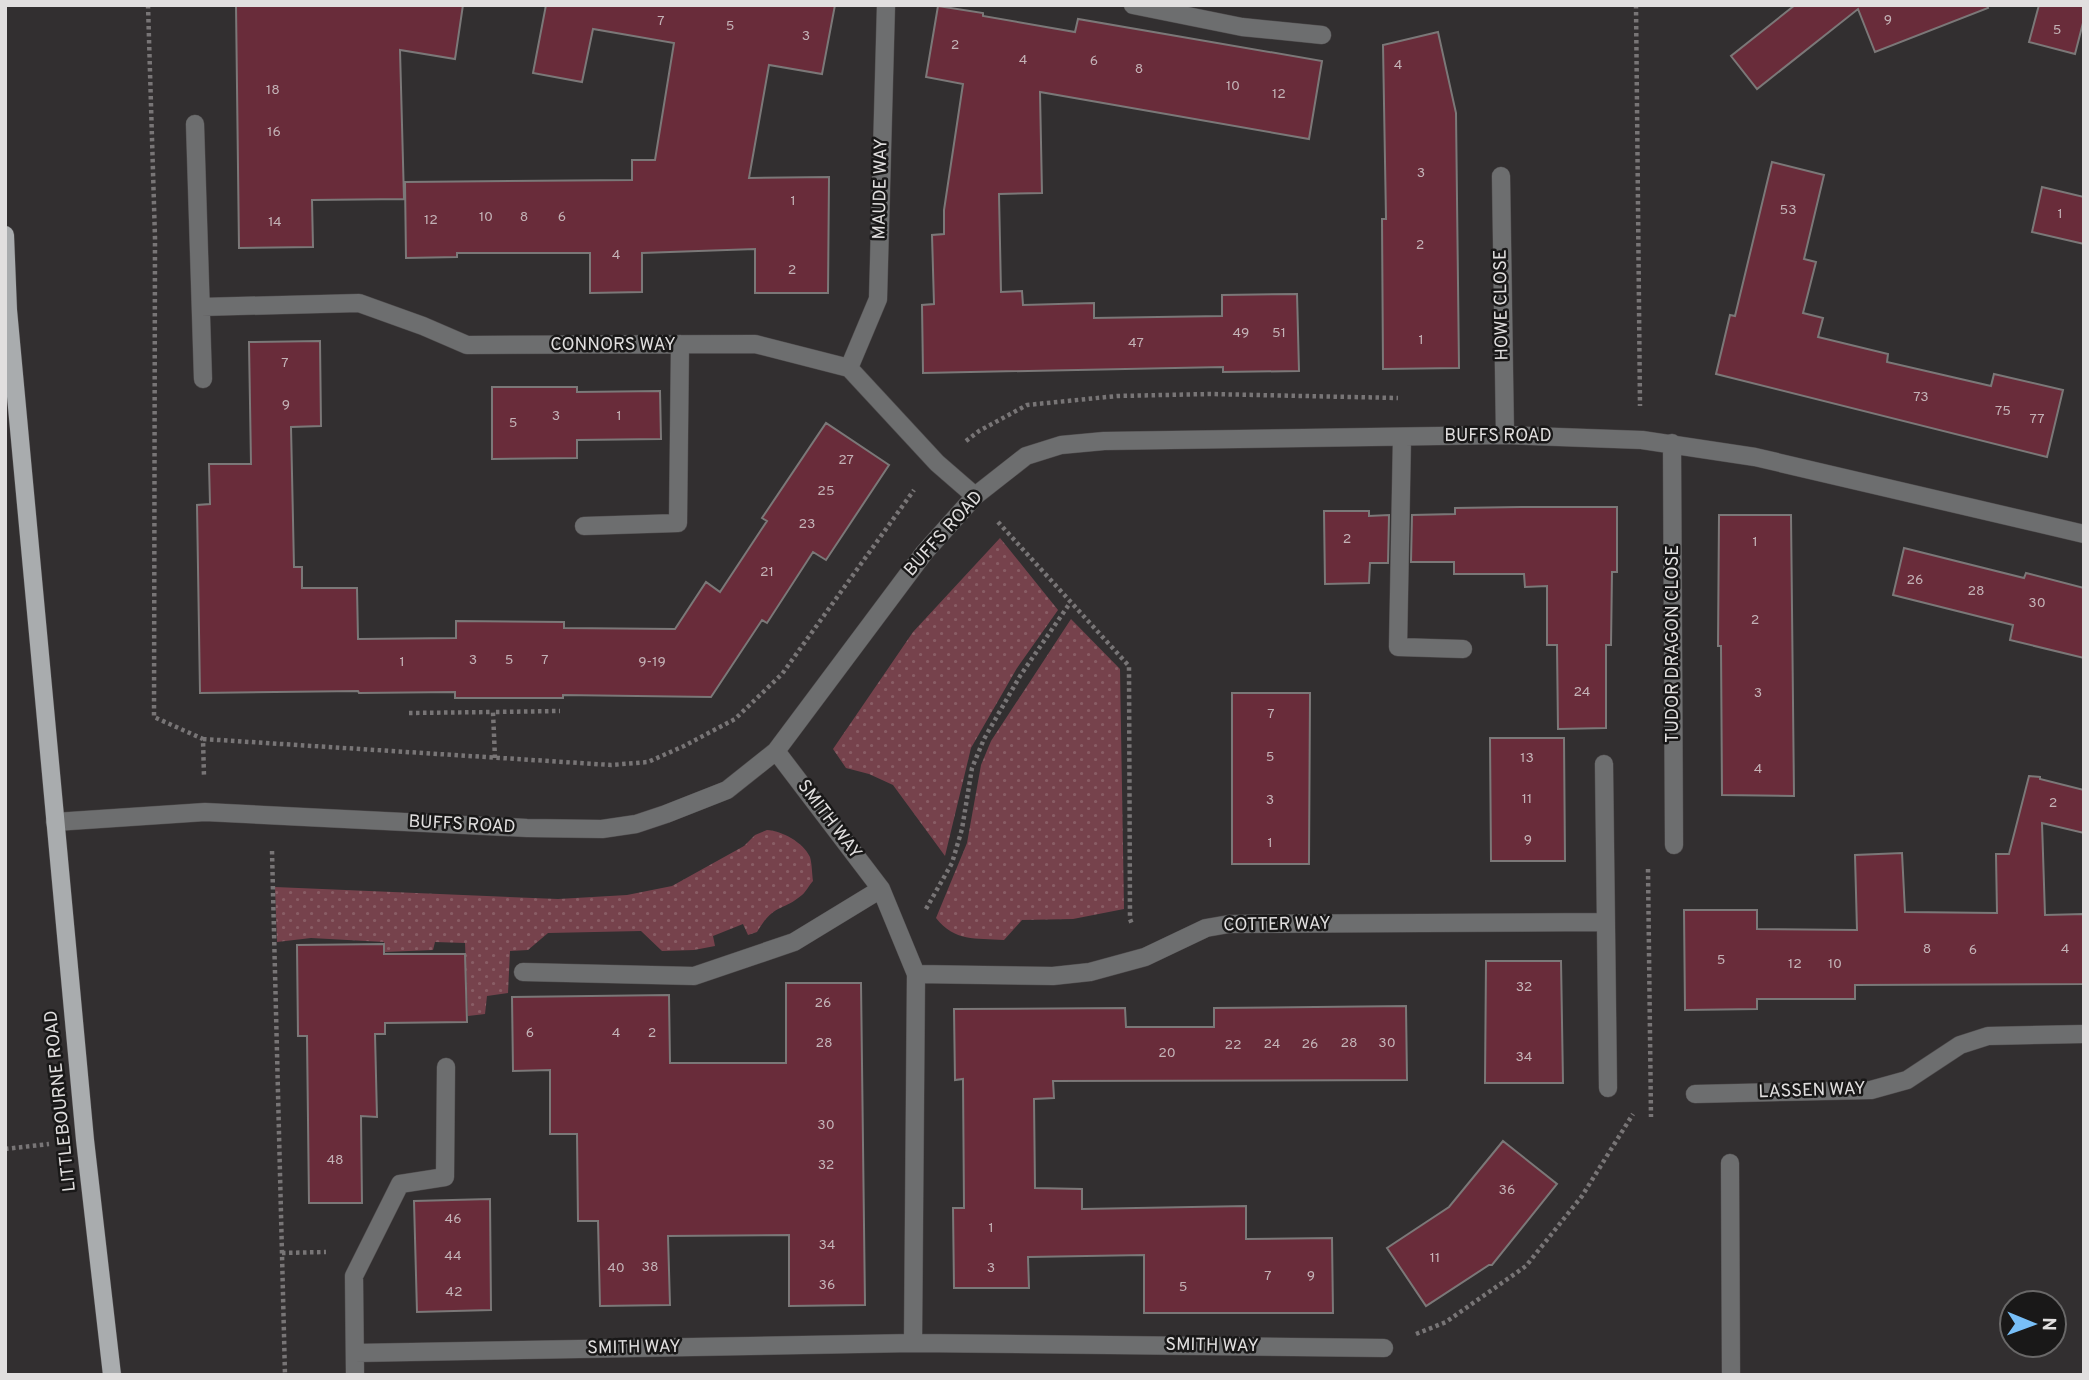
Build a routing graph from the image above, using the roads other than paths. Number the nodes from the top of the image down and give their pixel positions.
1 (886, 5) edge
2 (1133, 5) edge
3 (1322, 35) dead end
4 (195, 124) dead end
5 (1501, 176) dead end
6 (5, 235) edge
7 (201, 307) junction
8 (7, 310) edge
9 (681, 344) junction
10 (849, 368) junction
11 (203, 379) dead end
12 (1505, 435) junction
13 (1402, 437) junction
14 (1672, 443) junction
15 (975, 496) junction
16 (584, 526) dead end
17 (2083, 530) edge
18 (1463, 649) dead end
19 (776, 751) junction
20 (1604, 764) dead end
21 (55, 822) junction
22 (1674, 845) dead end
23 (881, 889) junction
24 (1606, 922) junction
25 (523, 972) dead end
26 (916, 974) junction
27 (2084, 1034) edge
28 (446, 1067) dead end
29 (1608, 1087) dead end
30 (1695, 1094) dead end
31 (1730, 1163) dead end
32 (913, 1343) junction
33 (1384, 1348) road end
34 (355, 1353) junction
35 (112, 1375) edge
36 (355, 1375) edge
37 (1731, 1375) edge

1 - 10 street, MAUDE WAY
2 - 3 street
4 - 7 street
5 - 12 street, HOWE CLOSE
6 - 8 main road, LITTLEBOURNE ROAD
7 - 9 street, CONNORS WAY
7 - 11 street
8 - 21 main road, LITTLEBOURNE ROAD
9 - 10 street, CONNORS WAY
9 - 16 street
10 - 15 street
12 - 13 street, BUFFS ROAD
12 - 14 street, BUFFS ROAD
13 - 15 street, BUFFS ROAD
13 - 18 street
14 - 17 street, BUFFS ROAD
14 - 22 street, TUDOR DRAGON CLOSE
15 - 19 street, BUFFS ROAD
19 - 21 street, BUFFS ROAD
19 - 23 street, SMITH WAY
20 - 24 street
21 - 35 main road, LITTLEBOURNE ROAD
23 - 25 street
23 - 26 street, SMITH WAY
24 - 26 street, COTTER WAY
24 - 29 street
26 - 32 street, SMITH WAY
27 - 30 street, LASSEN WAY
28 - 34 street
31 - 37 street
32 - 33 street, SMITH WAY
32 - 34 street, SMITH WAY
34 - 36 street

